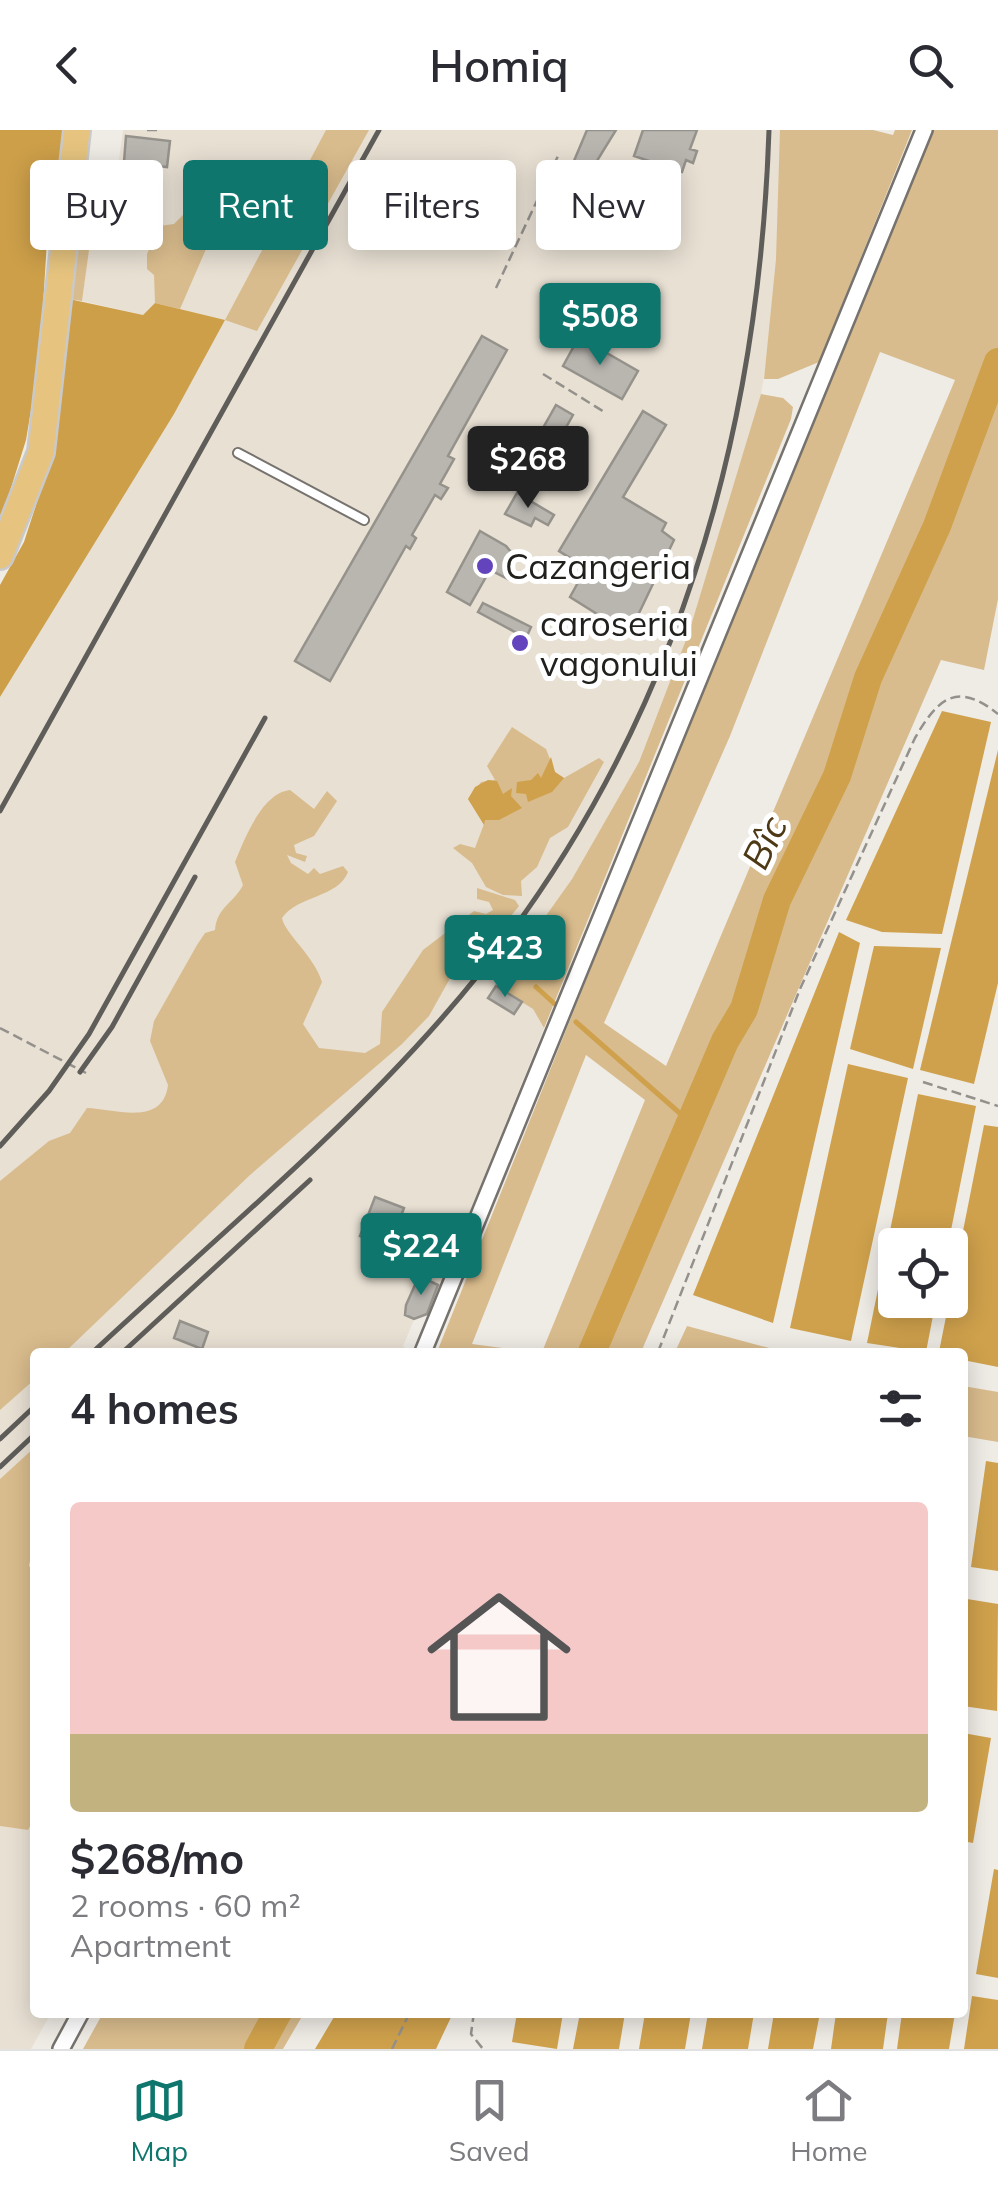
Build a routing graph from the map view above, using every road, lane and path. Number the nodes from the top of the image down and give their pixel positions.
1 (77, 130) edge
2 (147, 130) edge
3 (158, 130) edge
4 (924, 130) edge
5 (558, 156) dead end
6 (496, 288) dead end
7 (543, 374) dead end
8 (606, 413) dead end
9 (238, 453) dead end
10 (364, 520) dead end
11 (0, 556) edge
12 (998, 714) edge
13 (0, 1028) edge
14 (86, 1073) dead end
15 (923, 1082) dead end
16 (998, 1106) edge
17 (425, 1348) edge
18 (660, 1348) edge
19 (79, 2018) edge
20 (407, 2018) edge
21 (473, 2018) edge
22 (61, 2049) edge
23 (392, 2049) edge
24 (483, 2049) edge

1 - 11 main road
2 - 3 path
4 - 17 street
5 - 6 path
7 - 8 path
9 - 10 lane
12 - 18 path
13 - 14 path
15 - 16 path
19 - 22 street
20 - 23 path
21 - 24 path

